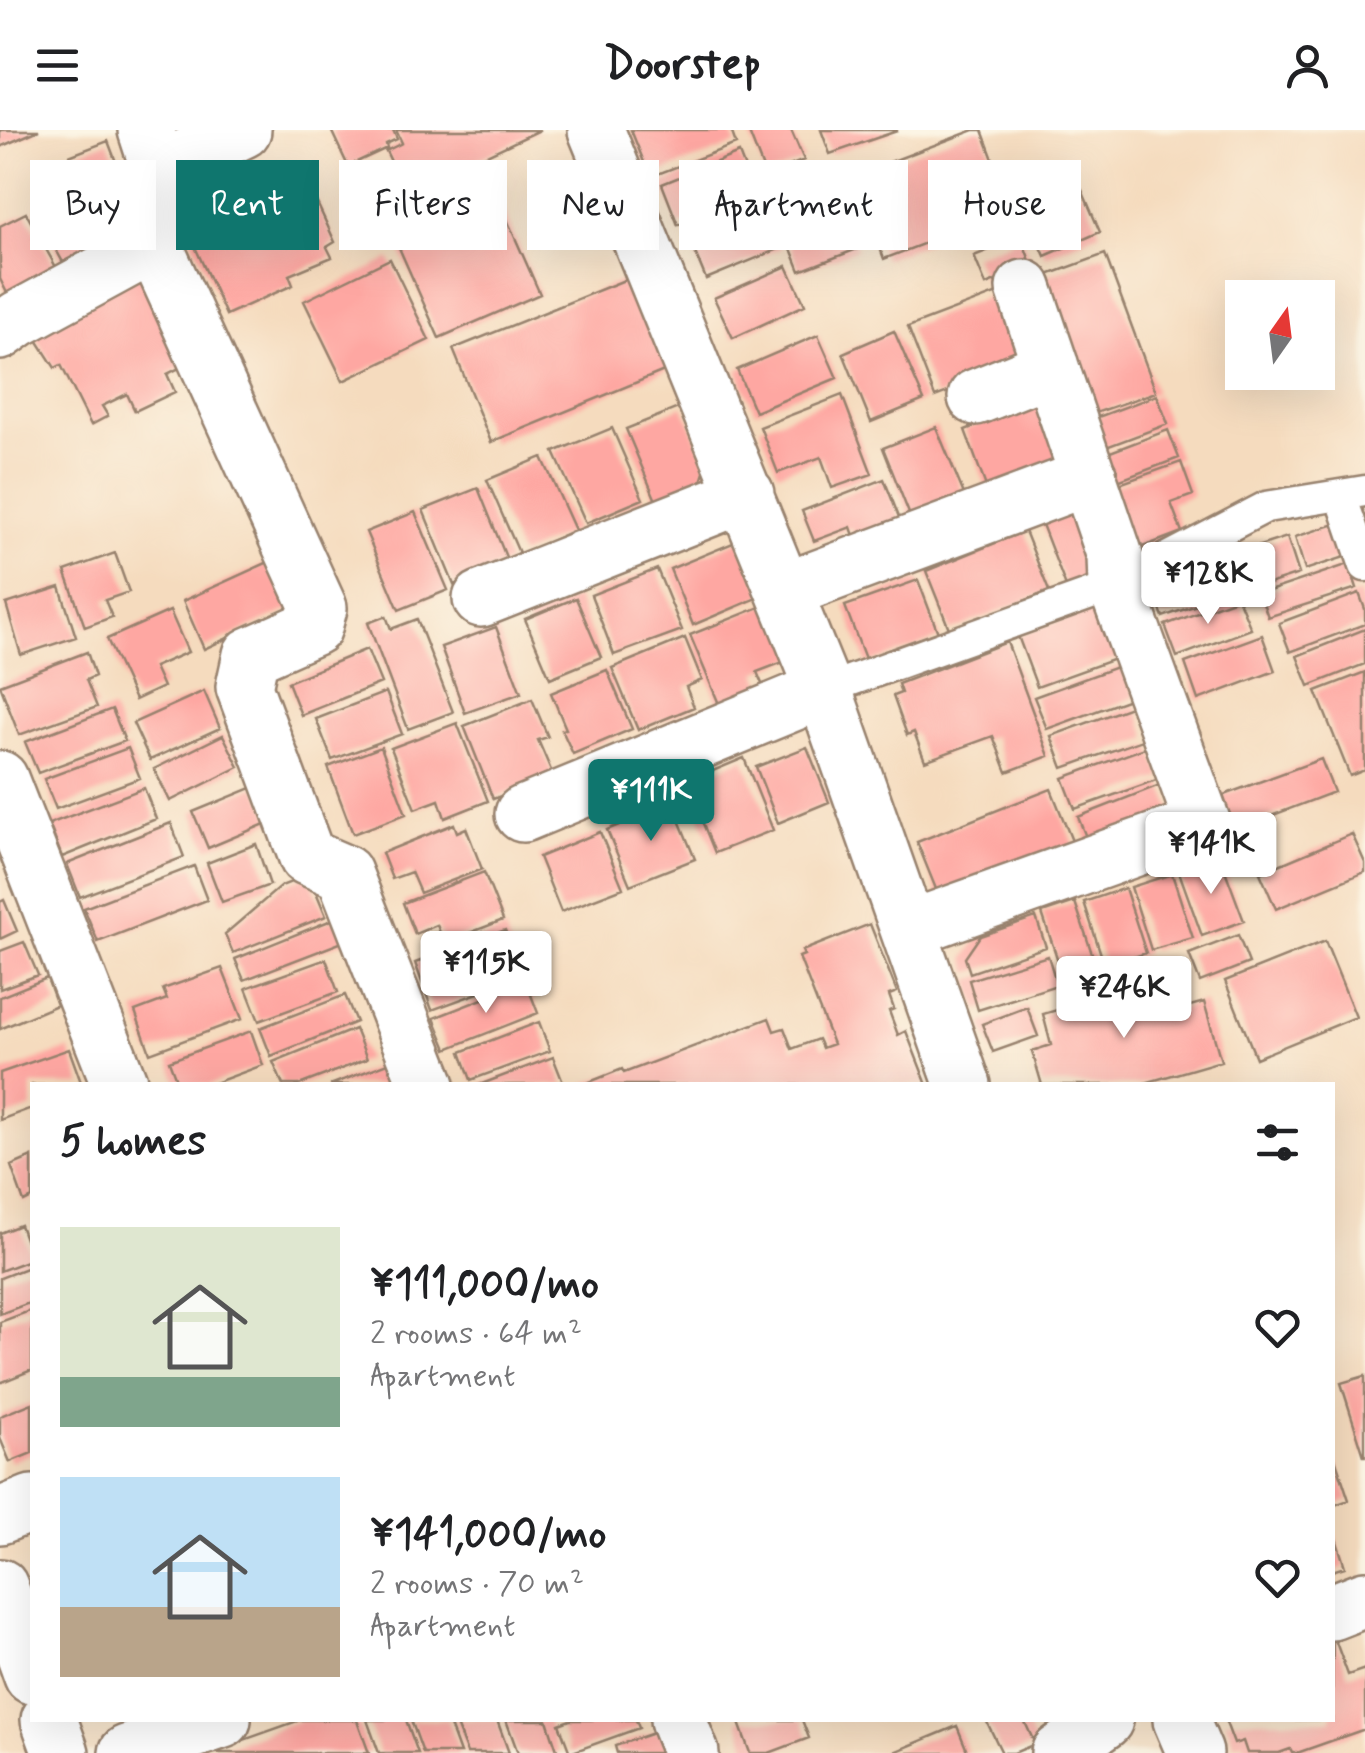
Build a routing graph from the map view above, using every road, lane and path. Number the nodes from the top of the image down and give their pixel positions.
1 (243, 130) edge
2 (596, 130) edge
3 (153, 150) edge
4 (156, 249) edge
5 (145, 250) edge
6 (1024, 288) dead end
7 (0, 332) edge
8 (1051, 366) junction
9 (976, 397) dead end
10 (1089, 477) junction
11 (746, 494) junction
12 (1353, 494) edge
13 (1365, 566) edge
14 (1116, 585) junction
15 (784, 591) junction
16 (481, 599) dead end
17 (824, 690) junction
18 (0, 780) edge
19 (522, 814) dead end
20 (909, 929) junction
21 (119, 1082) edge
22 (426, 1082) edge
23 (962, 1082) edge
24 (30, 1504) edge
25 (0, 1516) edge
26 (0, 1587) edge
27 (1365, 1599) edge
28 (1335, 1611) edge
29 (30, 1670) edge
30 (50, 1722) edge
31 (217, 1722) edge
32 (679, 1722) edge
33 (1103, 1722) edge
34 (1183, 1722) edge
35 (61, 1753) edge
36 (127, 1753) edge
37 (692, 1753) edge
38 (1059, 1753) edge
39 (1195, 1753) edge

1 - 3 street
2 - 11 street
4 - 22 street
5 - 7 street
6 - 8 street
8 - 9 street
8 - 10 street
10 - 14 street
10 - 15 street
11 - 15 street
11 - 16 street
12 - 13 lane
12 - 14 lane
14 - 17 lane
14 - 20 street
15 - 17 street
17 - 19 street
17 - 20 street
18 - 21 street
20 - 23 street
24 - 25 street
26 - 29 street
27 - 28 street
30 - 35 street
31 - 36 street
32 - 37 street
33 - 38 street
34 - 39 street

